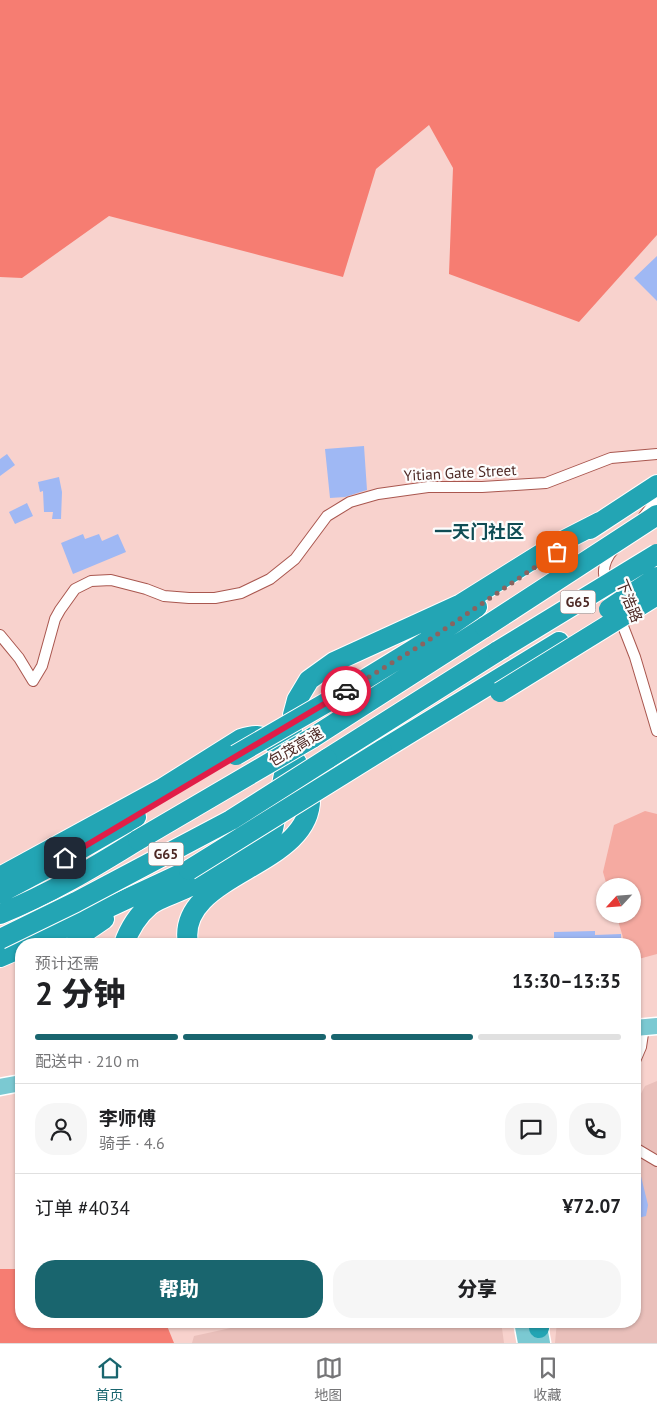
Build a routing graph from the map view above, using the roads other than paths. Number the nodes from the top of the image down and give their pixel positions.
1 (657, 454) edge
2 (657, 485) edge
3 (657, 496) edge
4 (657, 515) edge
5 (657, 554) edge
6 (657, 577) edge
7 (657, 595) edge
8 (465, 608) junction
9 (0, 635) edge
10 (497, 687) junction
11 (657, 731) edge
12 (0, 877) edge
13 (150, 889) junction
14 (0, 892) edge
15 (0, 914) edge
16 (43, 938) edge
17 (81, 938) edge
18 (127, 938) edge
19 (187, 938) edge
20 (0, 939) edge
21 (15, 951) edge
22 (0, 957) edge
23 (646, 1024) edge
24 (641, 1048) edge
25 (15, 1084) edge
26 (0, 1087) edge
27 (641, 1151) edge
28 (657, 1160) edge

1 - 9 street, Yitian Gate Street
2 - 8 highway
3 - 11 street, 下浩路
4 - 15 highway, 包茂高速 / G65, bridge
5 - 20 highway, 包茂高速 / G65, bridge
6 - 10 highway, bridge
7 - 10 highway, bridge
8 - 14 highway, bridge
8 - 18 highway, bridge
10 - 13 highway, bridge
12 - 19 highway, bridge
13 - 16 highway
13 - 17 highway
21 - 22 highway
23 - 24 street
25 - 26 main road
27 - 28 street

